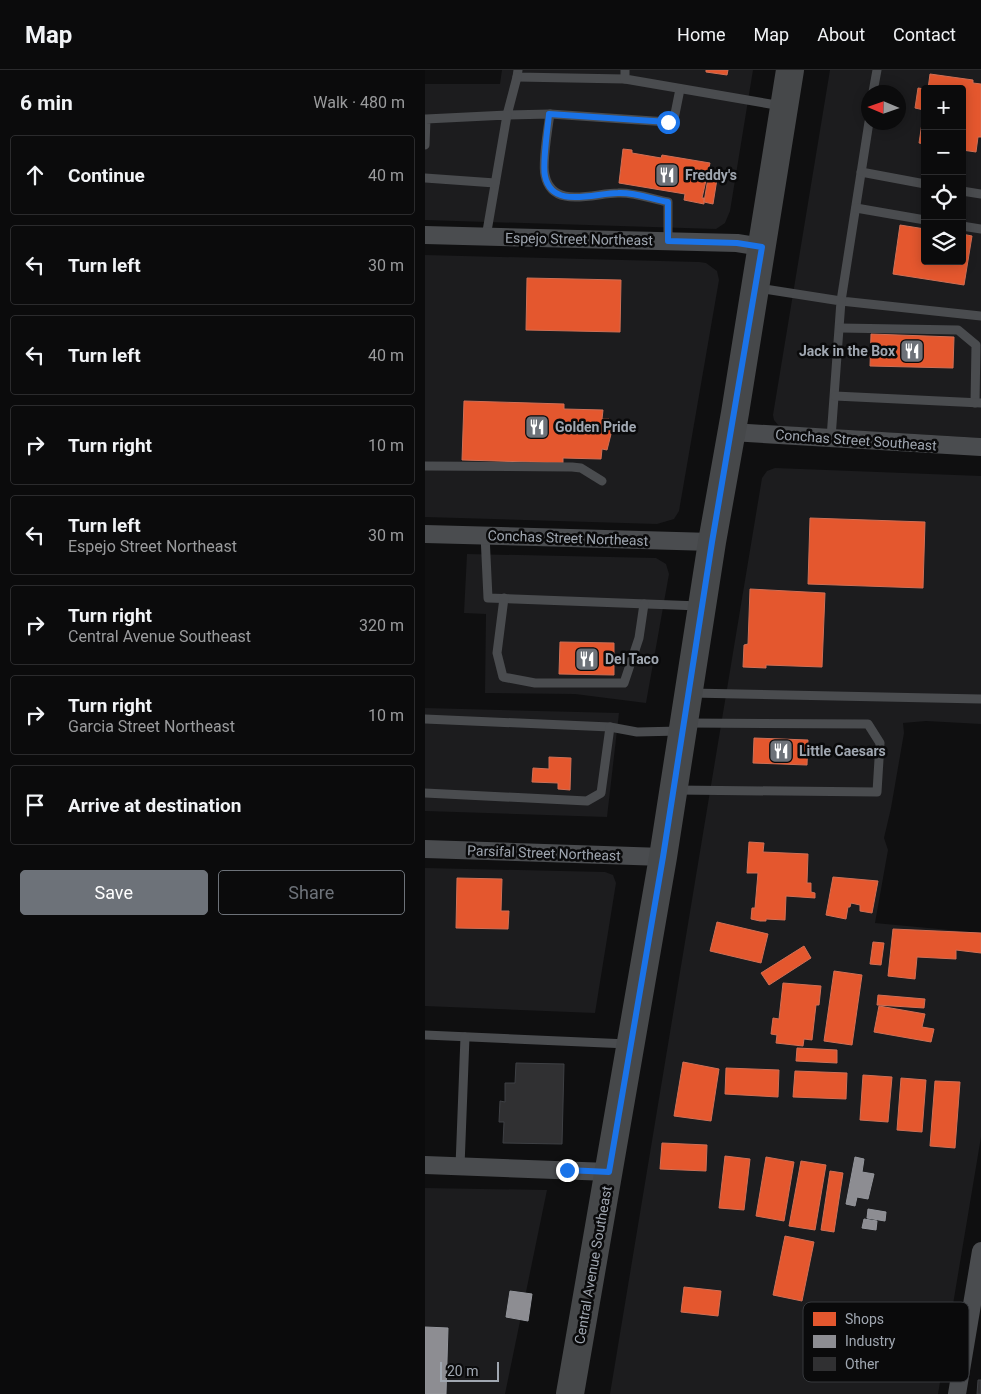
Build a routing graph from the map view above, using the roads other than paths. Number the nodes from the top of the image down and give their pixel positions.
1 (790, 70) edge
2 (877, 70) edge
3 (517, 74) edge
4 (573, 74) edge
5 (625, 75) edge
6 (874, 85) edge
7 (680, 89) junction
8 (784, 106) junction
9 (549, 114) junction
10 (507, 115) junction
11 (868, 130) edge
12 (425, 146) edge
13 (861, 172) junction
14 (425, 178) edge
15 (495, 182) junction
16 (921, 183) edge
17 (966, 192) edge
18 (981, 194) edge
19 (855, 208) junction
20 (921, 219) edge
21 (966, 227) edge
22 (981, 229) edge
23 (425, 235) edge
24 (486, 237) junction
25 (668, 241) junction
26 (762, 247) junction
27 (755, 287) junction
28 (841, 301) junction
29 (981, 316) edge
30 (840, 328) junction
31 (835, 396) junction
32 (978, 403) edge
33 (731, 432) junction
34 (831, 438) junction
35 (981, 447) edge
36 (425, 466) edge
37 (602, 481) dead end
38 (425, 534) edge
39 (485, 535) junction
40 (712, 542) junction
41 (504, 598) junction
42 (644, 604) junction
43 (702, 606) junction
44 (688, 693) junction
45 (981, 699) edge
46 (425, 719) edge
47 (611, 727) junction
48 (683, 727) junction
49 (673, 790) junction
50 (425, 793) edge
51 (425, 849) edge
52 (663, 857) junction
53 (425, 1035) edge
54 (465, 1037) junction
55 (631, 1044) junction
56 (425, 1165) edge
57 (460, 1166) junction
58 (609, 1172) junction
59 (981, 1251) edge
60 (969, 1322) edge
61 (570, 1394) edge

1 - 8 main road, Central Avenue Southeast
2 - 6 lane
3 - 4 lane
3 - 10 lane
4 - 5 lane
5 - 7 lane
7 - 8 lane
7 - 9 lane
8 - 26 main road, Central Avenue Southeast
9 - 10 lane
9 - 25 lane
10 - 12 lane
10 - 15 lane
11 - 13 lane
13 - 16 lane
13 - 19 lane
14 - 15 lane
15 - 24 lane
17 - 18 lane
19 - 20 lane
19 - 28 lane
21 - 22 lane
23 - 24 street, Espejo Street Northeast
24 - 25 street, Espejo Street Northeast
25 - 26 street, Espejo Street Northeast
26 - 27 main road, Central Avenue Southeast
27 - 28 lane
27 - 33 main road, Central Avenue Southeast
28 - 29 lane
28 - 30 lane
30 - 31 lane
30 - 32 lane
31 - 32 lane
31 - 34 lane
33 - 34 street, Conchas Street Southeast
33 - 40 main road, Central Avenue Southeast
34 - 35 street, Conchas Street Southeast
36 - 37 lane
38 - 39 street, Conchas Street Northeast
39 - 40 street, Conchas Street Northeast
39 - 41 lane
40 - 43 main road, Central Avenue Southeast
41 - 42 lane
41 - 42 lane
42 - 43 lane
43 - 44 main road, Central Avenue Southeast
44 - 45 lane
44 - 48 main road, Central Avenue Southeast
46 - 47 lane
47 - 48 lane
47 - 50 lane
48 - 49 main road, Central Avenue Southeast
48 - 49 lane
49 - 52 main road, Central Avenue Southeast
51 - 52 street, Parsifal Street Northeast
52 - 55 main road, Central Avenue Southeast
53 - 54 lane
54 - 55 lane
54 - 57 lane
55 - 58 main road, Central Avenue Southeast
56 - 57 street
57 - 58 street
58 - 61 main road, Central Avenue Southeast
59 - 60 street

